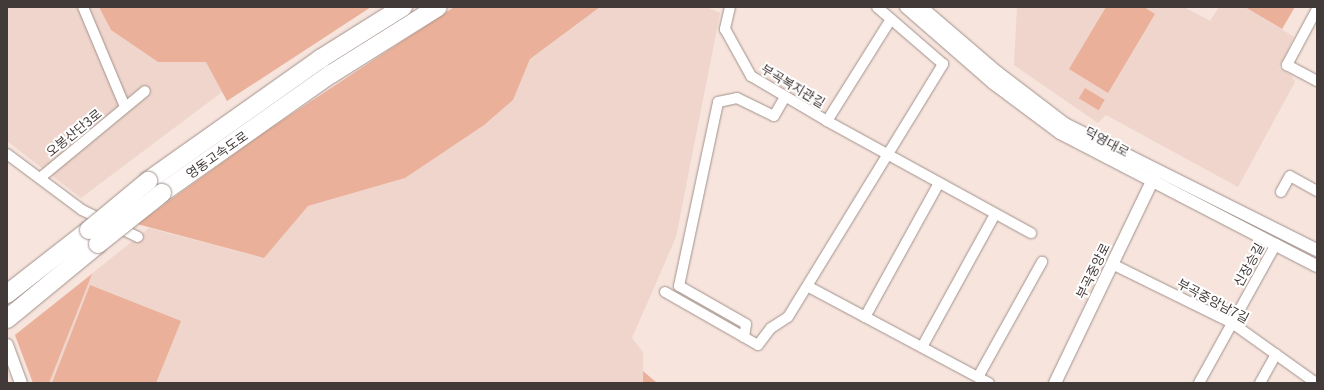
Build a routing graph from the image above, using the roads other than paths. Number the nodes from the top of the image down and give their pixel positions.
1 (83, 7) edge
2 (403, 7) edge
3 (438, 7) edge
4 (730, 7) edge
5 (878, 7) edge
6 (906, 7) edge
7 (921, 7) edge
8 (1317, 9) edge
9 (891, 19) junction
10 (1317, 81) edge
11 (145, 91) dead end
12 (785, 97) junction
13 (126, 107) junction
14 (827, 121) junction
15 (7, 154) edge
16 (888, 155) junction
17 (1155, 176) junction
18 (40, 178) junction
19 (939, 183) junction
20 (1316, 188) edge
21 (1281, 192) dead end
22 (996, 214) junction
23 (1031, 232) dead end
24 (94, 236) junction
25 (138, 237) dead end
26 (1276, 244) junction
27 (1317, 250) edge
28 (1042, 262) dead end
29 (1112, 264) junction
30 (1317, 266) edge
31 (809, 287) junction
32 (665, 292) dead end
33 (7, 294) edge
34 (865, 317) junction
35 (7, 319) edge
36 (1232, 323) junction
37 (744, 337) junction
38 (7, 344) edge
39 (922, 347) junction
40 (1276, 354) junction
41 (978, 377) junction
42 (21, 383) edge
43 (989, 383) edge
44 (1055, 383) edge
45 (1199, 383) edge
46 (1260, 383) edge
47 (1316, 383) edge

1 - 13 street
2 - 24 highway, 영동고속도로, bridge
3 - 24 highway, 영동고속도로, bridge
4 - 12 street, 부곡복지관길
5 - 9 street
6 - 17 street, 덕영대로
7 - 17 street, 덕영대로
8 - 10 street
9 - 14 street
9 - 16 street
11 - 13 street, 오봉산단3로
12 - 14 street, 부곡복지관길
12 - 37 street
13 - 18 street, 오봉산단3로
14 - 16 street, 부곡복지관길
15 - 18 street
16 - 19 street, 부곡복지관길
16 - 31 street
17 - 26 street, 덕영대로
17 - 27 street, 덕영대로
17 - 29 street, 부곡중앙로
18 - 25 street
19 - 22 street, 부곡복지관길
19 - 34 street
20 - 21 street
22 - 23 street, 부곡복지관길
22 - 39 street
24 - 33 highway, 영동고속도로
24 - 35 highway, 영동고속도로
26 - 30 street, 덕영대로
26 - 36 street, 신장승길
28 - 41 street
29 - 36 street, 부곡중앙남7길
29 - 44 street, 부곡중앙로
31 - 34 street
31 - 37 street
32 - 37 street
34 - 39 street
36 - 40 street, 부곡중앙남7길
36 - 45 street, 신장승길
38 - 42 street
39 - 41 street
40 - 46 street
40 - 47 street, 부곡중앙남7길
41 - 43 street

